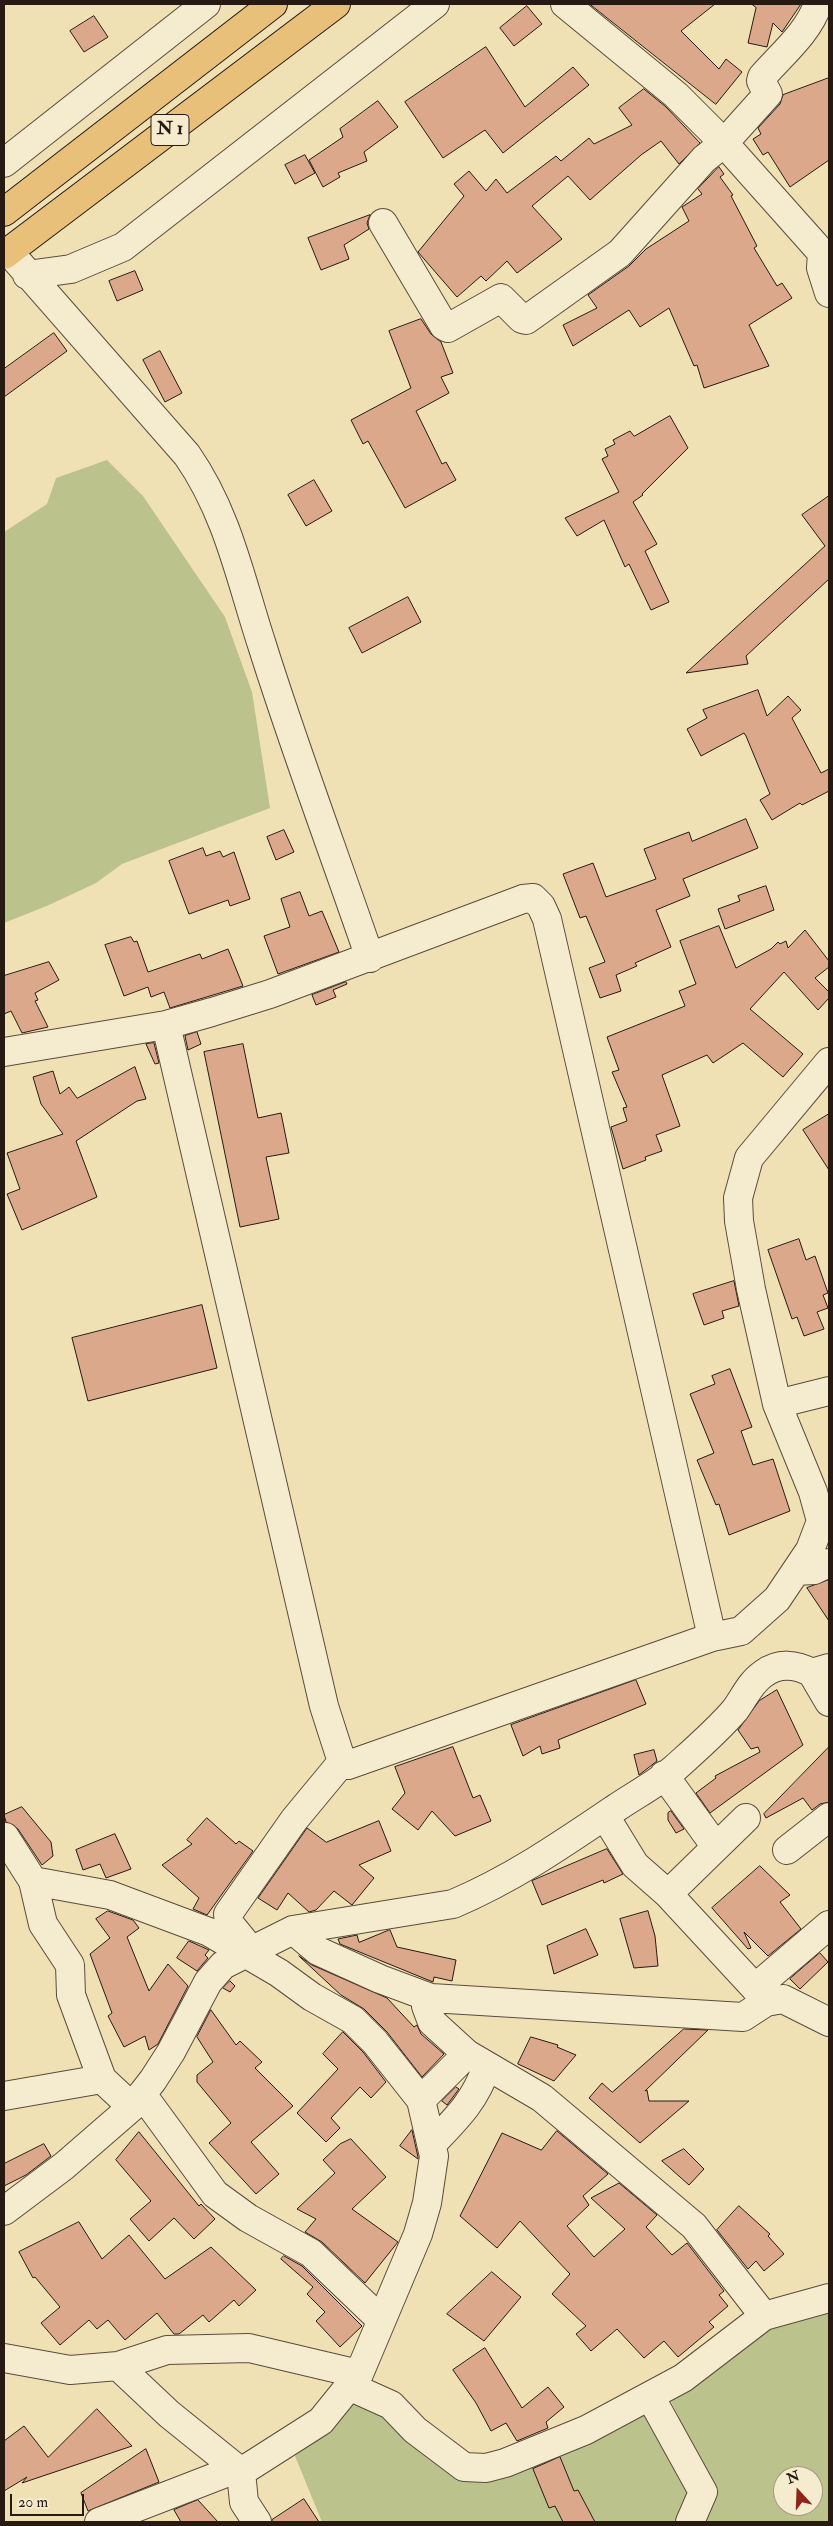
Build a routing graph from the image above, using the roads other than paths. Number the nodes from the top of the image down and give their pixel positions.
1 (206, 4) edge
2 (273, 4) edge
3 (336, 4) edge
4 (435, 4) edge
5 (565, 4) edge
6 (818, 4) edge
7 (724, 143) junction
8 (4, 163) edge
9 (4, 212) edge
10 (383, 223) dead end
11 (826, 252) edge
12 (6, 254) edge
13 (27, 275) junction
14 (829, 293) edge
15 (370, 958) junction
16 (166, 1025) junction
17 (4, 1052) edge
18 (829, 1062) edge
19 (829, 1391) edge
20 (777, 1404) junction
21 (821, 1486) edge
22 (829, 1563) edge
23 (796, 1572) junction
24 (712, 1637) junction
25 (820, 1670) edge
26 (829, 1702) edge
27 (342, 1762) junction
28 (664, 1775) junction
29 (605, 1816) junction
30 (829, 1817) edge
31 (746, 1818) dead end
32 (5, 1838) edge
33 (716, 1847) junction
34 (787, 1850) dead end
35 (33, 1881) junction
36 (668, 1894) junction
37 (829, 1925) edge
38 (293, 1930) junction
39 (247, 1952) junction
40 (760, 1995) junction
41 (432, 1998) junction
42 (829, 2022) edge
43 (477, 2060) junction
44 (102, 2079) junction
45 (4, 2096) edge
46 (421, 2100) junction
47 (137, 2101) junction
48 (432, 2144) junction
49 (4, 2211) edge
50 (829, 2298) edge
51 (764, 2316) junction
52 (381, 2320) junction
53 (4, 2358) edge
54 (118, 2366) junction
55 (355, 2380) junction
56 (650, 2396) junction
57 (239, 2470) junction
58 (99, 2522) edge
59 (257, 2522) edge
60 (690, 2522) edge

1 - 8 street
2 - 9 highway, N 1
3 - 12 highway, N 1
4 - 13 street
5 - 7 street
6 - 7 street
7 - 10 street
7 - 11 street
11 - 14 street
12 - 13 street
13 - 15 street
15 - 16 street
15 - 24 street
16 - 17 street
16 - 27 street
18 - 20 street
19 - 20 street
20 - 21 street
21 - 23 street
22 - 23 street
23 - 24 street
24 - 27 street
25 - 26 street
25 - 28 street
27 - 39 street
28 - 29 street
28 - 33 street
29 - 36 street
29 - 38 street
30 - 34 street
31 - 33 street
32 - 35 street
33 - 36 street
35 - 39 street
35 - 44 street
36 - 40 street
37 - 40 street
38 - 39 street
38 - 41 street
39 - 46 street
39 - 47 street
40 - 41 street
40 - 42 street
41 - 43 street
43 - 46 street
43 - 48 street
43 - 51 street
44 - 45 street
44 - 47 street
46 - 48 street
47 - 49 street
47 - 52 street
48 - 52 street
50 - 51 street
51 - 56 street
52 - 55 street
53 - 54 street
54 - 55 street
54 - 57 street
55 - 56 street
55 - 57 street
56 - 60 street
57 - 58 street
57 - 59 street

